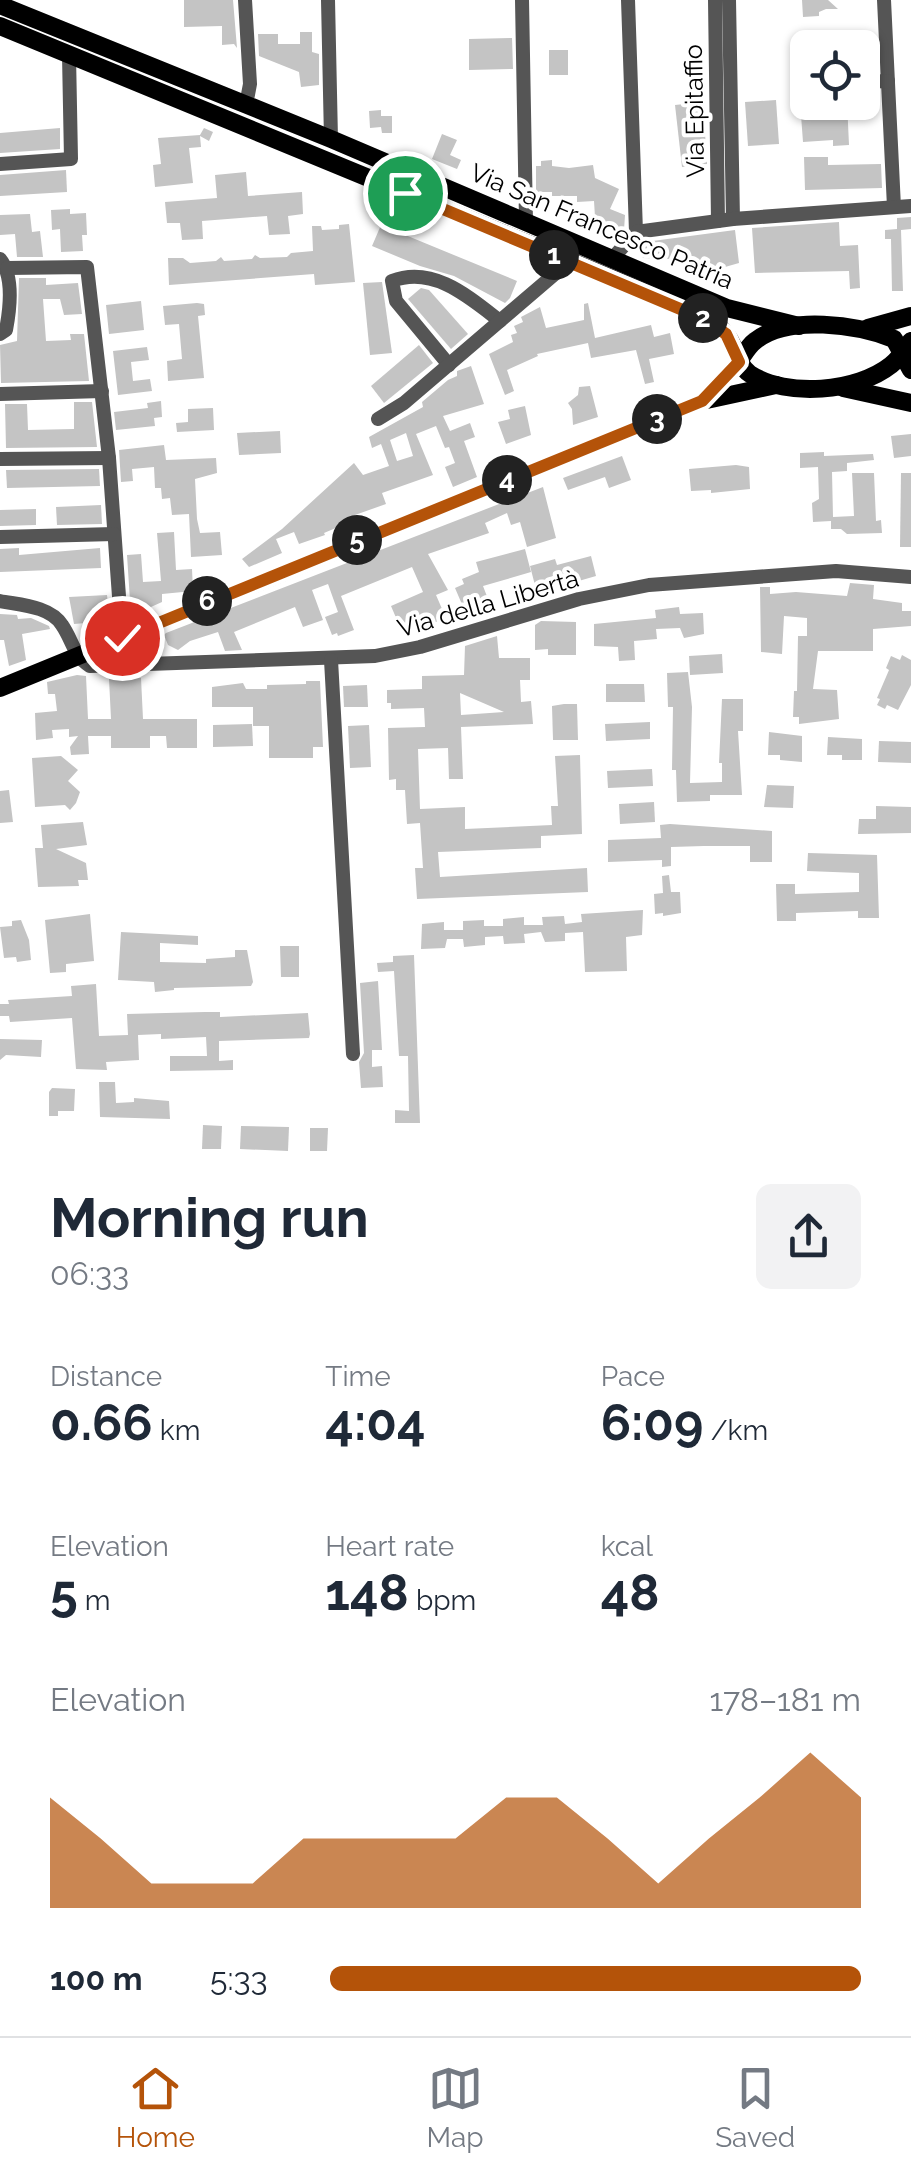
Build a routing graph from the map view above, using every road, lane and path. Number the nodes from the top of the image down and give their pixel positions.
1 (244, 0) edge
2 (328, 0) edge
3 (522, 0) edge
4 (628, 0) edge
5 (715, 0) edge
6 (730, 0) edge
7 (884, 0) edge
8 (0, 4) edge
9 (0, 26) edge
10 (70, 55) junction
11 (880, 81) edge
12 (888, 81) junction
13 (246, 104) junction
14 (331, 139) junction
15 (0, 164) edge
16 (911, 206) edge
17 (894, 207) junction
18 (526, 220) junction
19 (725, 220) junction
20 (636, 232) junction
21 (613, 258) junction
22 (570, 261) junction
23 (4, 264) edge
24 (911, 316) edge
25 (500, 321) junction
26 (800, 326) junction
27 (867, 328) junction
28 (0, 334) edge
29 (907, 346) edge
30 (739, 362) junction
31 (449, 365) junction
32 (911, 370) edge
33 (776, 386) junction
34 (837, 387) junction
35 (102, 391) junction
36 (0, 394) edge
37 (702, 401) junction
38 (911, 404) edge
39 (378, 419) dead end
40 (109, 458) junction
41 (0, 459) edge
42 (114, 534) junction
43 (0, 537) edge
44 (911, 577) edge
45 (0, 600) edge
46 (122, 638) junction
47 (78, 658) junction
48 (331, 660) junction
49 (0, 688) edge
50 (354, 1054) dead end

1 - 13 street
2 - 14 street
3 - 18 street
4 - 20 street
5 - 19 street, Via Epitaffio
6 - 19 street, Via Epitaffio
7 - 12 street
8 - 13 main road, Via San Francesco Patria
9 - 10 main road
10 - 15 street
10 - 22 main road
11 - 12 street
12 - 17 street
13 - 14 main road, Via San Francesco Patria
14 - 18 main road, Via San Francesco Patria
16 - 17 street
17 - 19 street
18 - 21 main road, Via San Francesco Patria
19 - 20 street
20 - 21 street
21 - 26 main road, Via San Francesco Patria
22 - 25 street
22 - 30 main road
23 - 28 street
23 - 35 street
24 - 27 main road
25 - 31 street
25 - 31 street
26 - 27 main road
26 - 30 main road
27 - 29 main road
29 - 32 main road
29 - 34 main road
30 - 33 main road
30 - 37 main road
31 - 39 street
33 - 34 main road
33 - 37 main road
34 - 38 main road
35 - 36 street
35 - 40 street
37 - 46 main road
40 - 41 street
40 - 42 street
42 - 43 street
42 - 46 street
44 - 48 street, Via della Libertà
45 - 47 street
46 - 47 main road
47 - 48 street, Via della Libertà
47 - 49 main road
48 - 50 street

